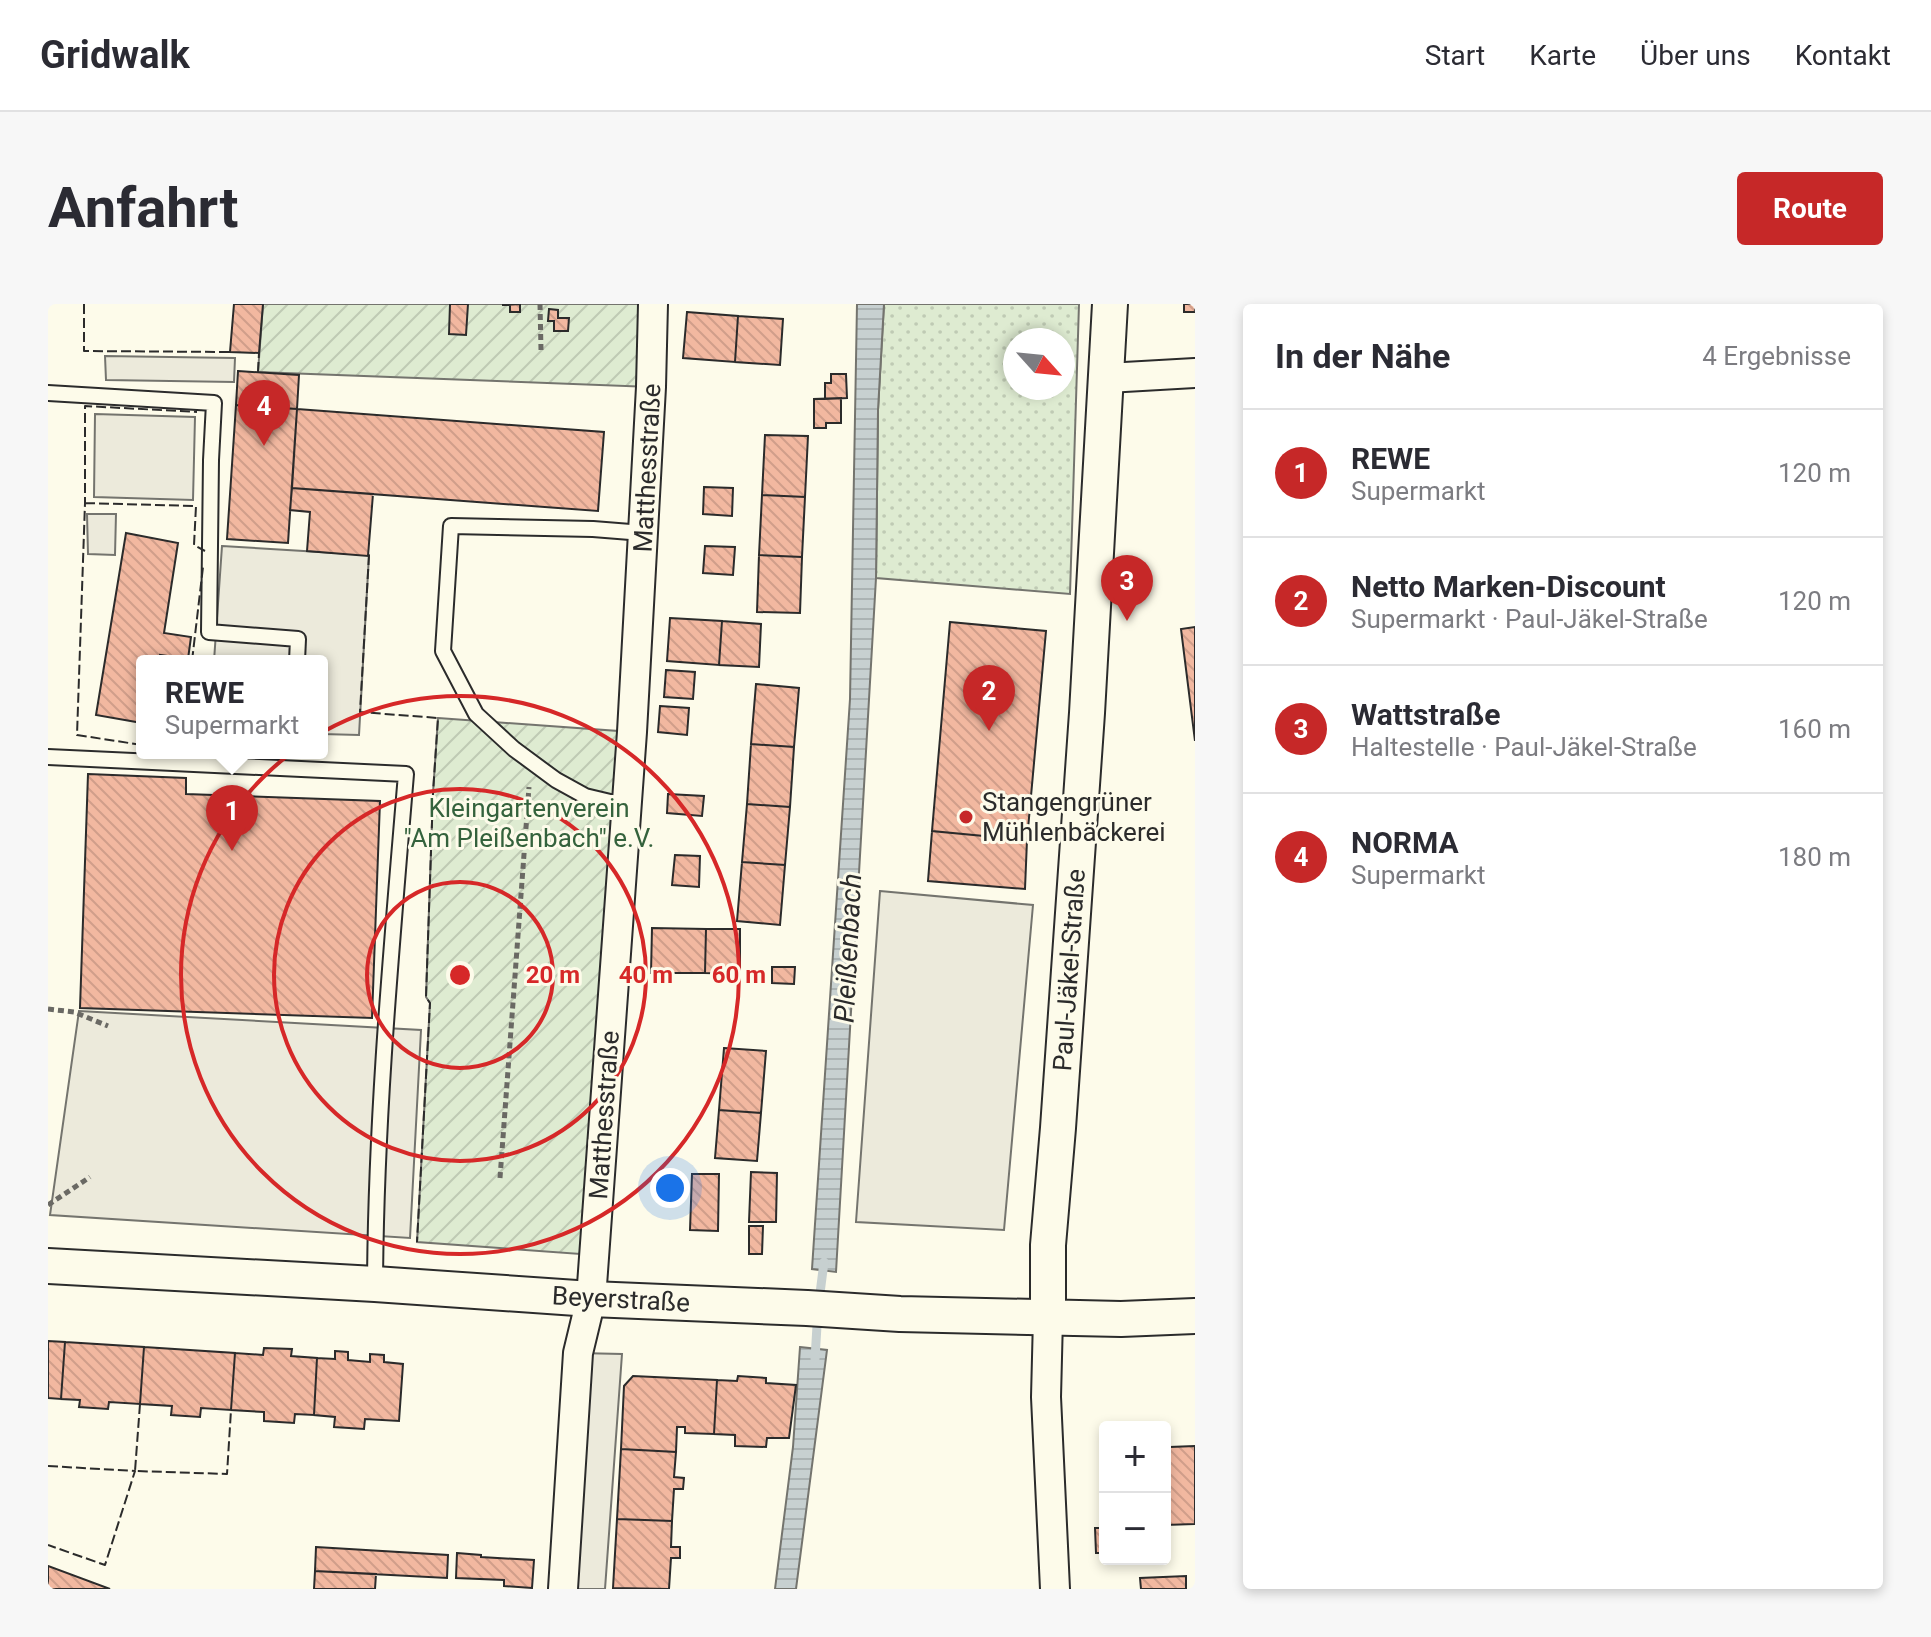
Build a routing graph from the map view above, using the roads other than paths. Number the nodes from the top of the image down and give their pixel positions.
1 (653, 304) edge
2 (1110, 304) edge
3 (1195, 373) edge
4 (1107, 378) junction
5 (48, 393) edge
6 (643, 533) junction
7 (297, 655) edge
8 (48, 757) edge
9 (294, 759) edge
10 (293, 769) junction
11 (627, 806) junction
12 (48, 1266) edge
13 (375, 1284) junction
14 (591, 1299) junction
15 (1195, 1316) edge
16 (1048, 1318) junction
17 (563, 1589) edge
18 (1055, 1589) edge

1 - 6 street, Matthesstraße
2 - 4 street, Paul-Jäkel-Straße
3 - 4 street
4 - 16 street, Paul-Jäkel-Straße
5 - 7 lane
6 - 11 street, Matthesstraße
6 - 11 lane
8 - 10 lane
9 - 10 lane
10 - 13 lane
11 - 14 street, Matthesstraße
12 - 13 street, Beyerstraße
13 - 14 street, Beyerstraße
14 - 16 street, Beyerstraße
14 - 17 street, Matthesstraße
15 - 16 street, Beyerstraße
16 - 18 street, Paul-Jäkel-Straße

